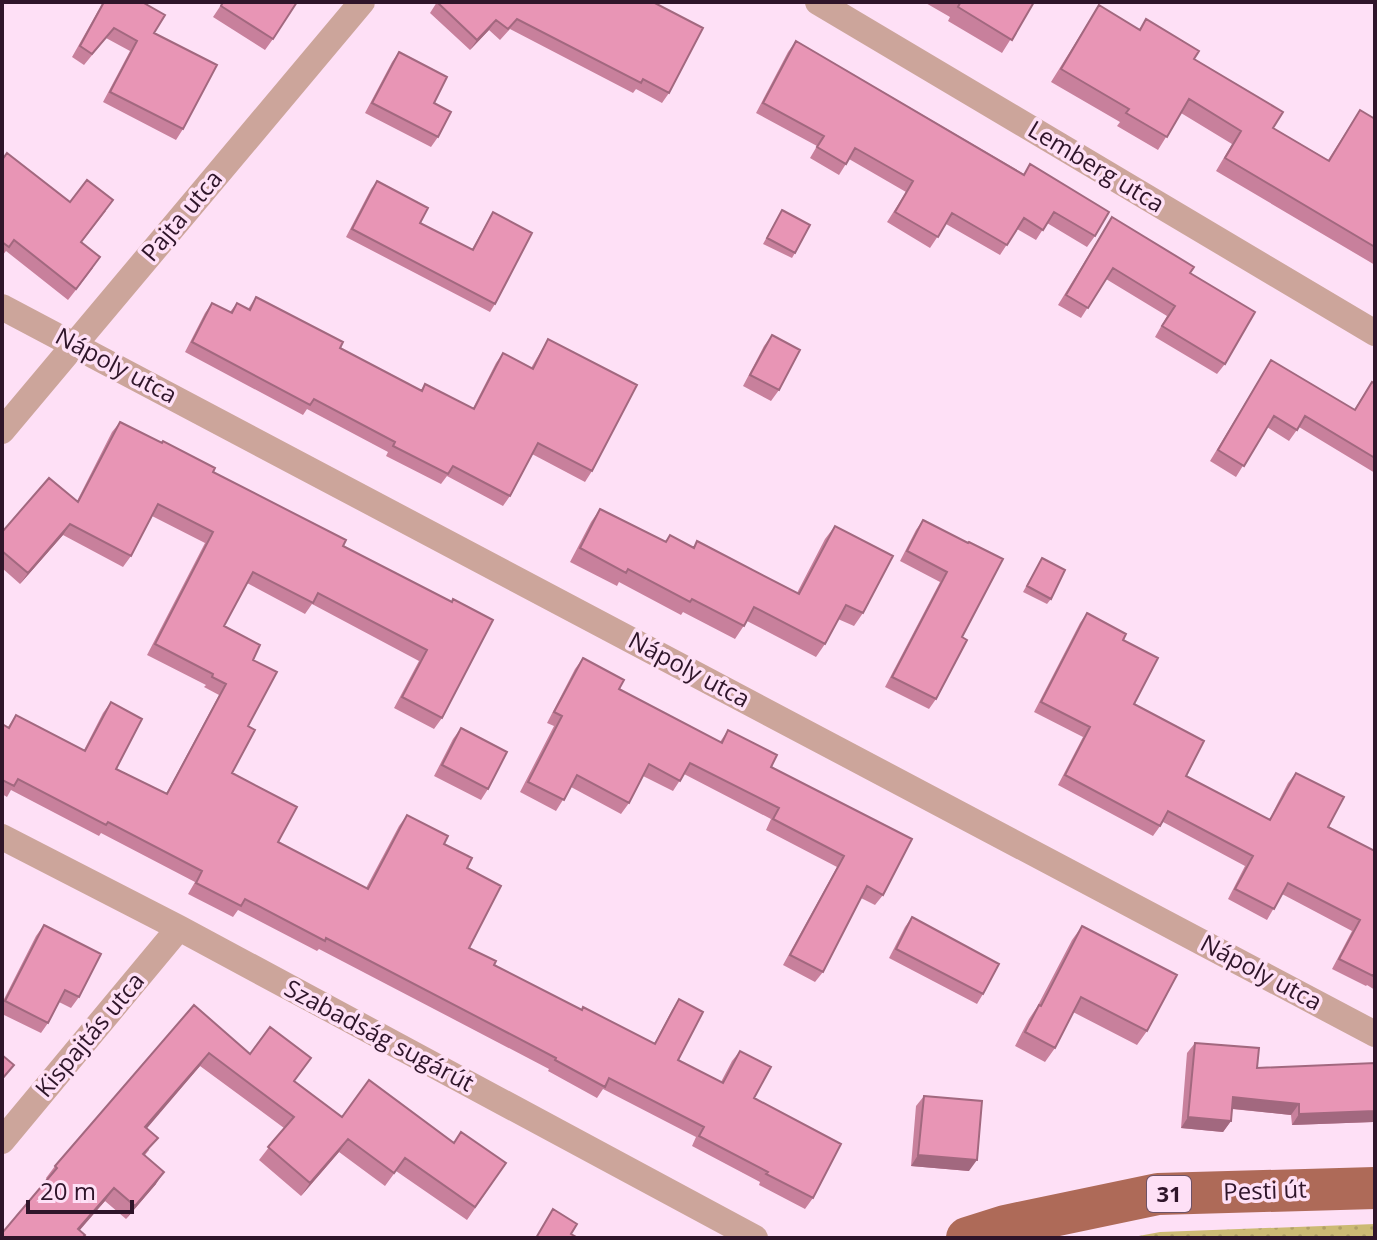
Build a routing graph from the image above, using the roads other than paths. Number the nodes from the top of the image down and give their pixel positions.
1 (362, 2) edge
2 (818, 2) edge
3 (2, 307) edge
4 (1375, 333) edge
5 (74, 344) junction
6 (2, 431) edge
7 (2, 837) edge
8 (179, 928) junction
9 (1375, 1034) edge
10 (2, 1141) edge
11 (1375, 1188) edge
12 (755, 1238) edge
13 (967, 1238) edge

1 - 5 street, Pajta utca
2 - 4 street, Lemberg utca
3 - 5 street, Nápoly utca
5 - 6 street, Pajta utca
5 - 9 street, Nápoly utca
7 - 8 street, Szabadság sugárút
8 - 10 street, Kispajtás utca
8 - 12 street, Szabadság sugárút
11 - 13 main road, Pesti út / 31

